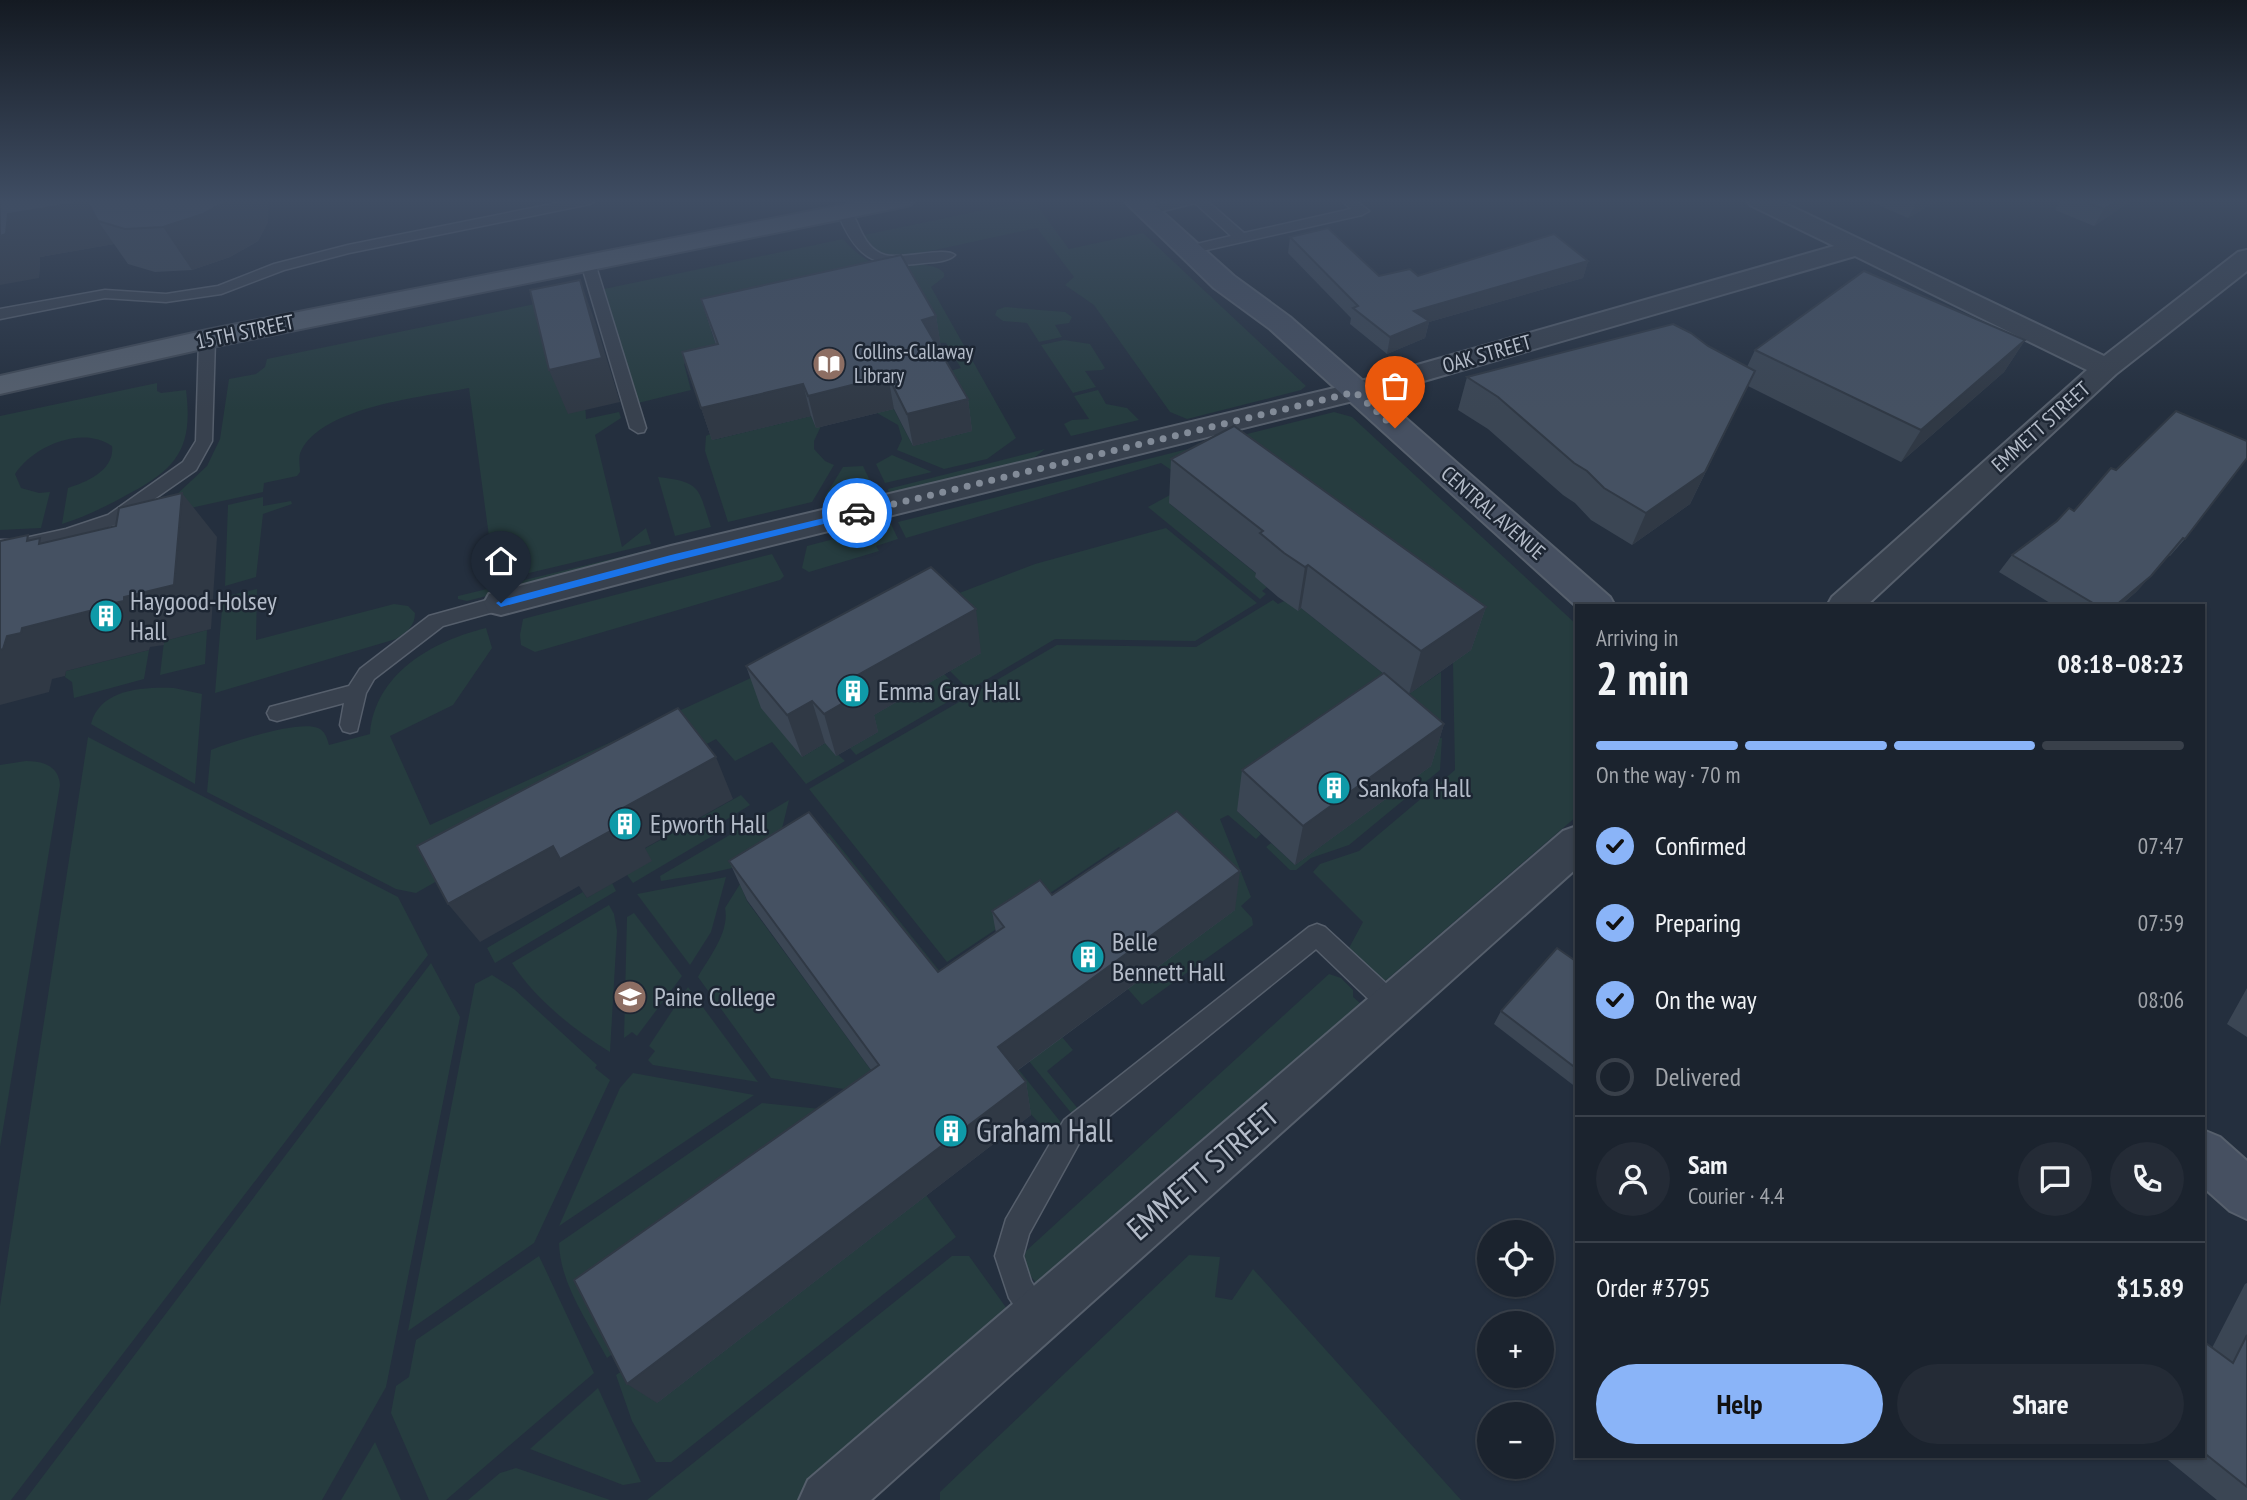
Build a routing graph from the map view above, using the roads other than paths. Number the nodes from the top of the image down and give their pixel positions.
1 (271, 270) edge
2 (549, 270) edge
3 (591, 270) edge
4 (1211, 270) edge
5 (1779, 270) edge
6 (1906, 270) edge
7 (2232, 270) edge
8 (0, 314) edge
9 (207, 339) junction
10 (2106, 368) junction
11 (0, 385) edge
12 (1355, 392) junction
13 (638, 428) dead end
14 (0, 546) edge
15 (501, 603) joint
16 (1596, 604) edge
17 (1846, 604) edge
18 (356, 692) junction
19 (277, 713) dead end
20 (350, 725) dead end
21 (1575, 845) edge
22 (1392, 1005) junction
23 (2205, 1156) edge
24 (2247, 1194) edge
25 (1038, 1316) junction
26 (828, 1500) edge

1 - 8 lane
2 - 9 main road, 15TH STREET
3 - 13 lane
4 - 12 main road, CENTRAL AVENUE
5 - 12 street, OAK STREET
6 - 10 street
7 - 10 street, EMMETT STREET
9 - 11 main road, 15TH STREET
9 - 14 lane
10 - 17 street, EMMETT STREET
12 - 15 street, OAK STREET
12 - 16 main road, CENTRAL AVENUE
15 - 18 lane
18 - 19 lane
18 - 20 lane
21 - 22 street, EMMETT STREET
22 - 25 street, EMMETT STREET
22 - 25 lane
23 - 24 main road
25 - 26 street, EMMETT STREET

